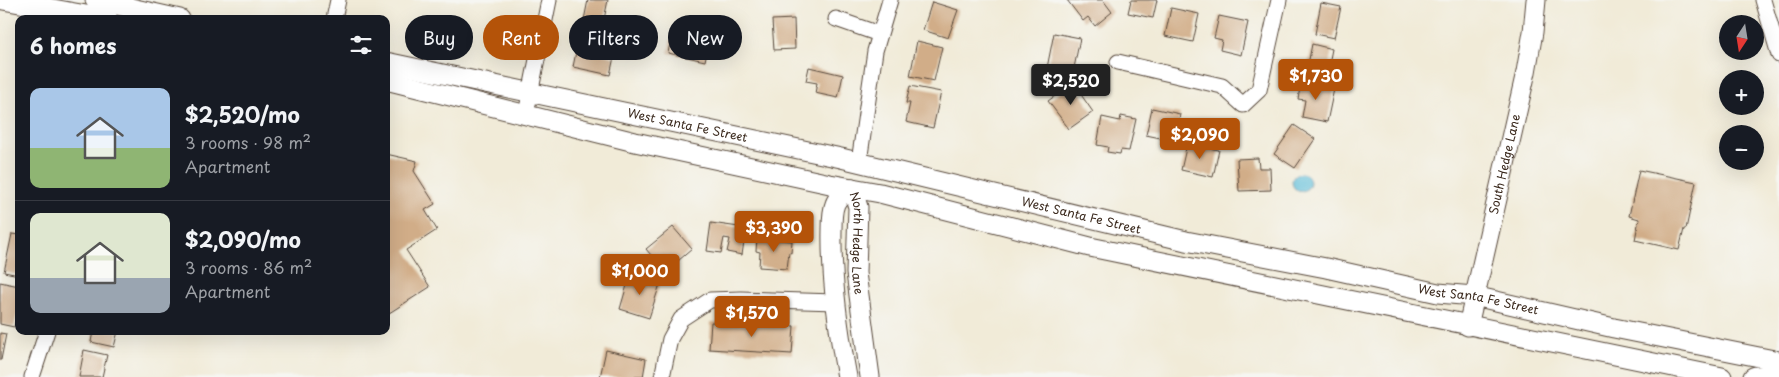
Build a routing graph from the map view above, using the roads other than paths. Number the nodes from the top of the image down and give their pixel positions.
1 (3, 0) edge
2 (95, 0) edge
3 (338, 0) edge
4 (549, 0) edge
5 (890, 0) edge
6 (1279, 0) edge
7 (1536, 0) edge
8 (1763, 0) edge
9 (116, 11) edge
10 (148, 15) edge
11 (335, 15) edge
12 (836, 19) dead end
13 (879, 34) junction
14 (1779, 55) edge
15 (1118, 62) dead end
16 (390, 63) edge
17 (390, 81) edge
18 (530, 93) junction
19 (526, 114) junction
20 (859, 162) junction
21 (852, 188) junction
22 (1474, 296) junction
23 (835, 302) junction
24 (1468, 326) junction
25 (46, 335) edge
26 (1779, 362) edge
27 (32, 377) edge
28 (662, 377) edge
29 (847, 377) edge
30 (870, 377) edge
31 (1722, 377) edge
32 (1753, 377) edge
33 (1777, 377) edge

1 - 9 street
2 - 9 street
3 - 11 street
4 - 18 street
5 - 13 street
6 - 15 street
7 - 22 street, South Hedge Lane
8 - 14 street
9 - 10 street
12 - 13 street
13 - 20 street
16 - 18 street, West Santa Fe Street
17 - 19 street
18 - 19 street
18 - 20 street, West Santa Fe Street
19 - 21 street
20 - 21 street
20 - 22 street, West Santa Fe Street
21 - 23 street, North Hedge Lane
21 - 24 street
21 - 30 street, North Hedge Lane
22 - 24 street, South Hedge Lane
22 - 26 street, West Santa Fe Street
23 - 28 street
23 - 29 street, North Hedge Lane
24 - 31 street
25 - 27 street
32 - 33 street

